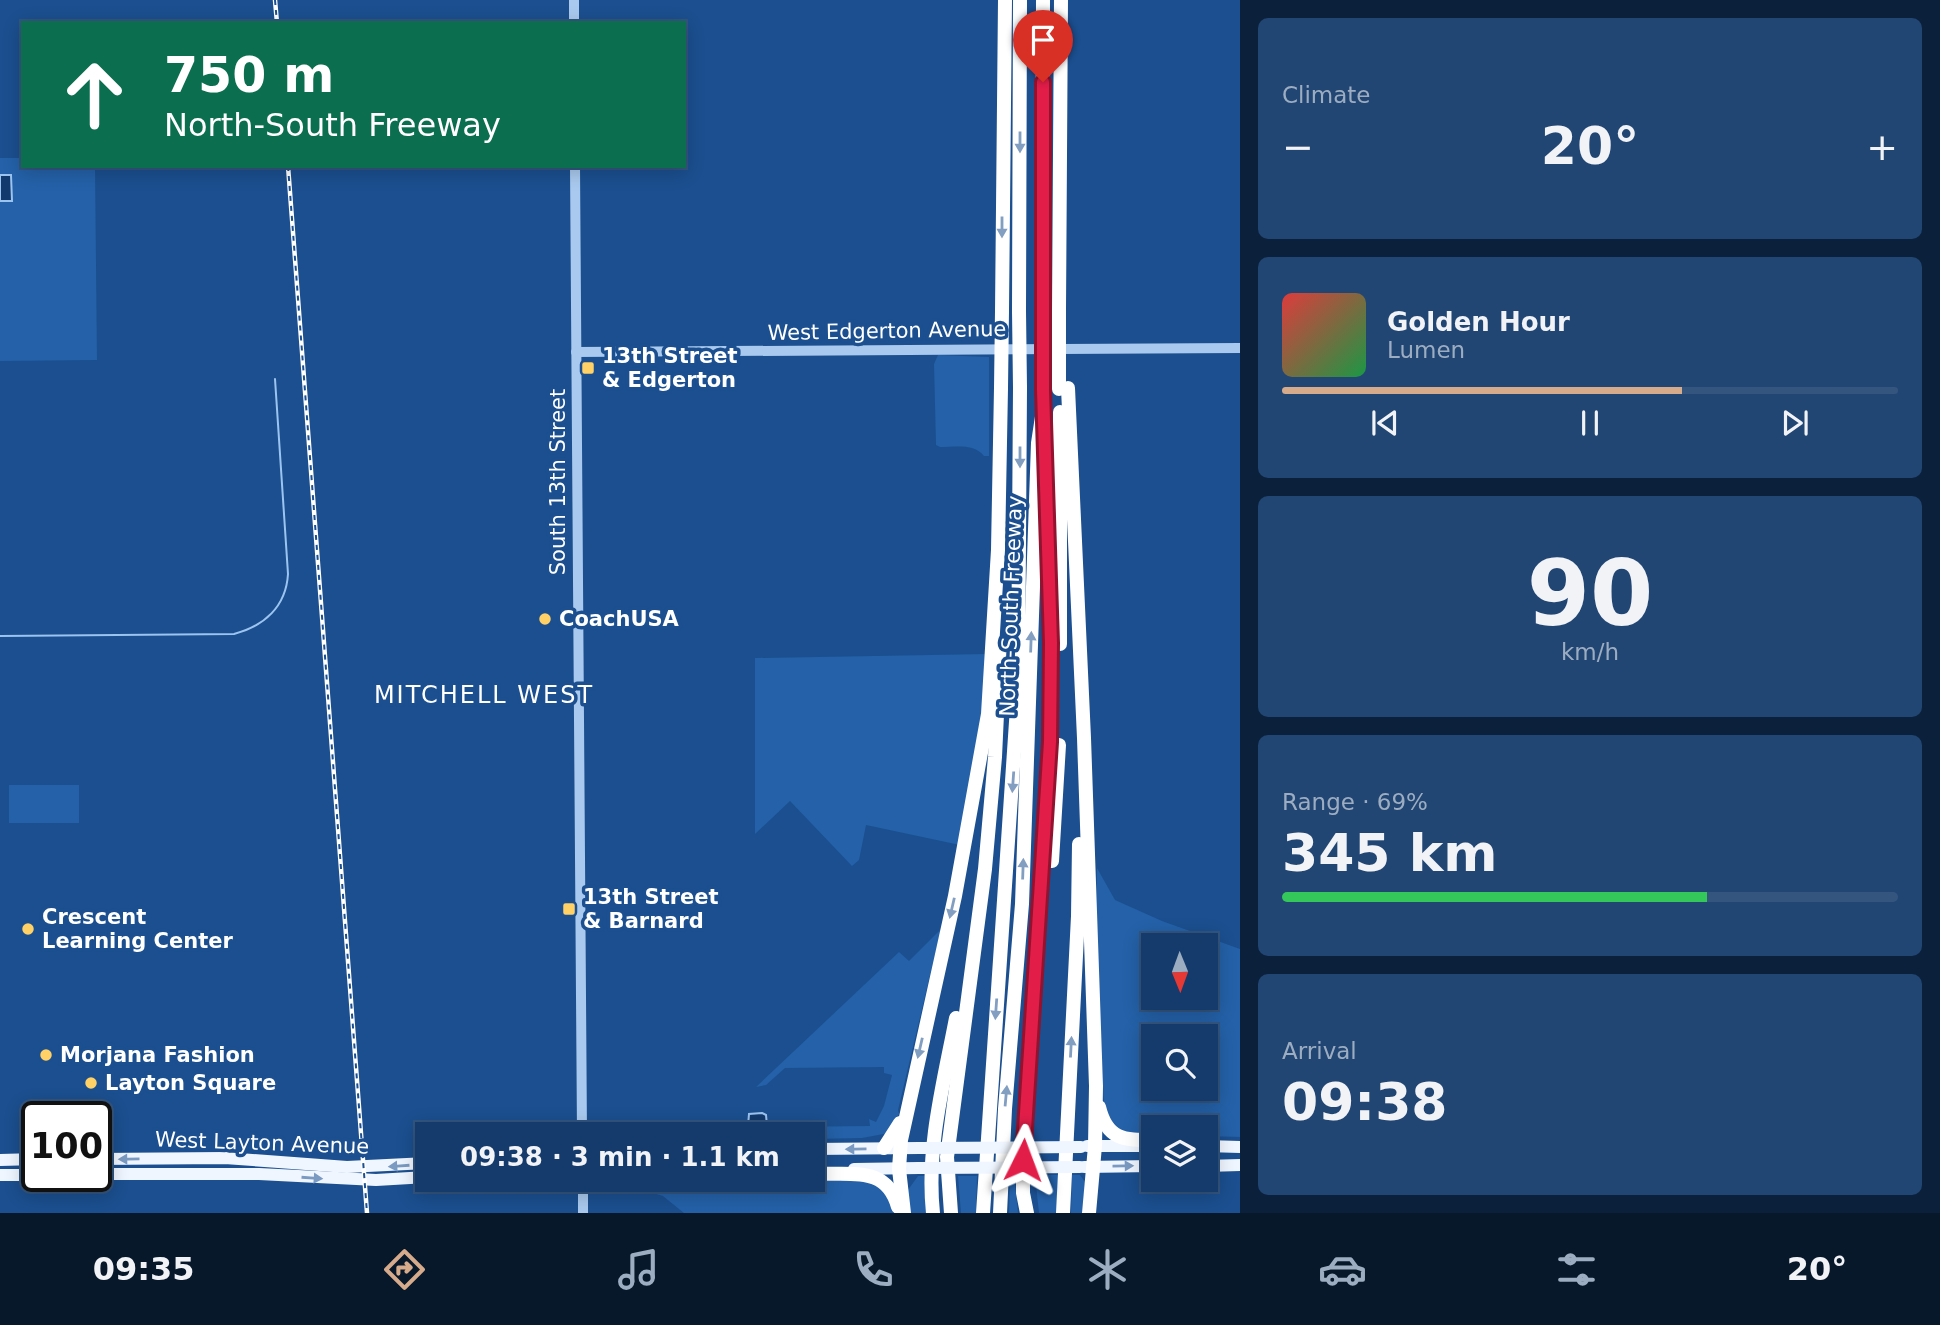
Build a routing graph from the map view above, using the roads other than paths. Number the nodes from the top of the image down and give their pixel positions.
1 (574, 0) edge
2 (996, 0) edge
3 (1004, 0) edge
4 (1020, 0) edge
5 (1043, 0) edge
6 (1062, 0) edge
7 (574, 21) edge
8 (1002, 110) junction
9 (575, 168) edge
10 (1240, 348) edge
11 (576, 352) junction
12 (1063, 388) junction
13 (1043, 410) junction
14 (998, 550) junction
15 (1077, 625) junction
16 (985, 869) junction
17 (1040, 895) junction
18 (1096, 1086) junction
19 (907, 1109) junction
20 (582, 1122) edge
21 (1141, 1140) edge
22 (1141, 1146) edge
23 (1218, 1146) edge
24 (1088, 1147) junction
25 (1240, 1147) edge
26 (884, 1148) junction
27 (899, 1148) junction
28 (825, 1149) edge
29 (21, 1159) edge
30 (112, 1159) edge
31 (0, 1160) edge
32 (415, 1164) edge
33 (1240, 1165) edge
34 (1141, 1166) edge
35 (1218, 1166) edge
36 (1087, 1167) junction
37 (899, 1169) junction
38 (825, 1171) edge
39 (825, 1172) edge
40 (112, 1174) edge
41 (0, 1175) edge
42 (21, 1175) edge
43 (415, 1178) edge
44 (583, 1192) edge
45 (583, 1213) edge
46 (902, 1213) edge
47 (933, 1213) edge
48 (951, 1213) edge
49 (983, 1213) edge
50 (1000, 1213) edge
51 (1027, 1213) edge
52 (1063, 1213) edge
53 (1089, 1213) edge

1 - 7 street
2 - 8 highway
3 - 8 highway
4 -> 49 highway, North-South Freeway, bridge
5 - 13 highway, North-South Freeway, bridge
6 - 12 highway, bridge
8 -> 14 highway, bridge
9 - 11 street, South 13th Street
10 - 11 street, West Edgerton Avenue
11 - 20 street, South 13th Street
12 - 15 highway
12 - 17 highway
13 - 17 highway
50 -> 13 highway, North-South Freeway
14 - 16 highway
14 -> 19 highway
15 - 18 highway
52 -> 15 highway
16 - 47 highway
16 - 48 highway
17 - 51 highway
18 - 21 highway
18 - 24 highway
19 - 26 highway
19 - 27 highway
22 - 24 main road
23 - 25 main road
24 - 27 main road, bridge
24 - 36 highway
26 - 27 main road
26 -> 28 main road
27 - 37 highway
29 - 31 main road
32 -> 30 main road, West Layton Avenue
33 - 35 main road
36 -> 34 main road
36 - 37 main road, bridge
36 - 53 highway
37 - 38 main road
37 - 46 highway
39 - 46 highway
40 -> 43 main road, West Layton Avenue
41 - 42 main road
44 - 45 street

